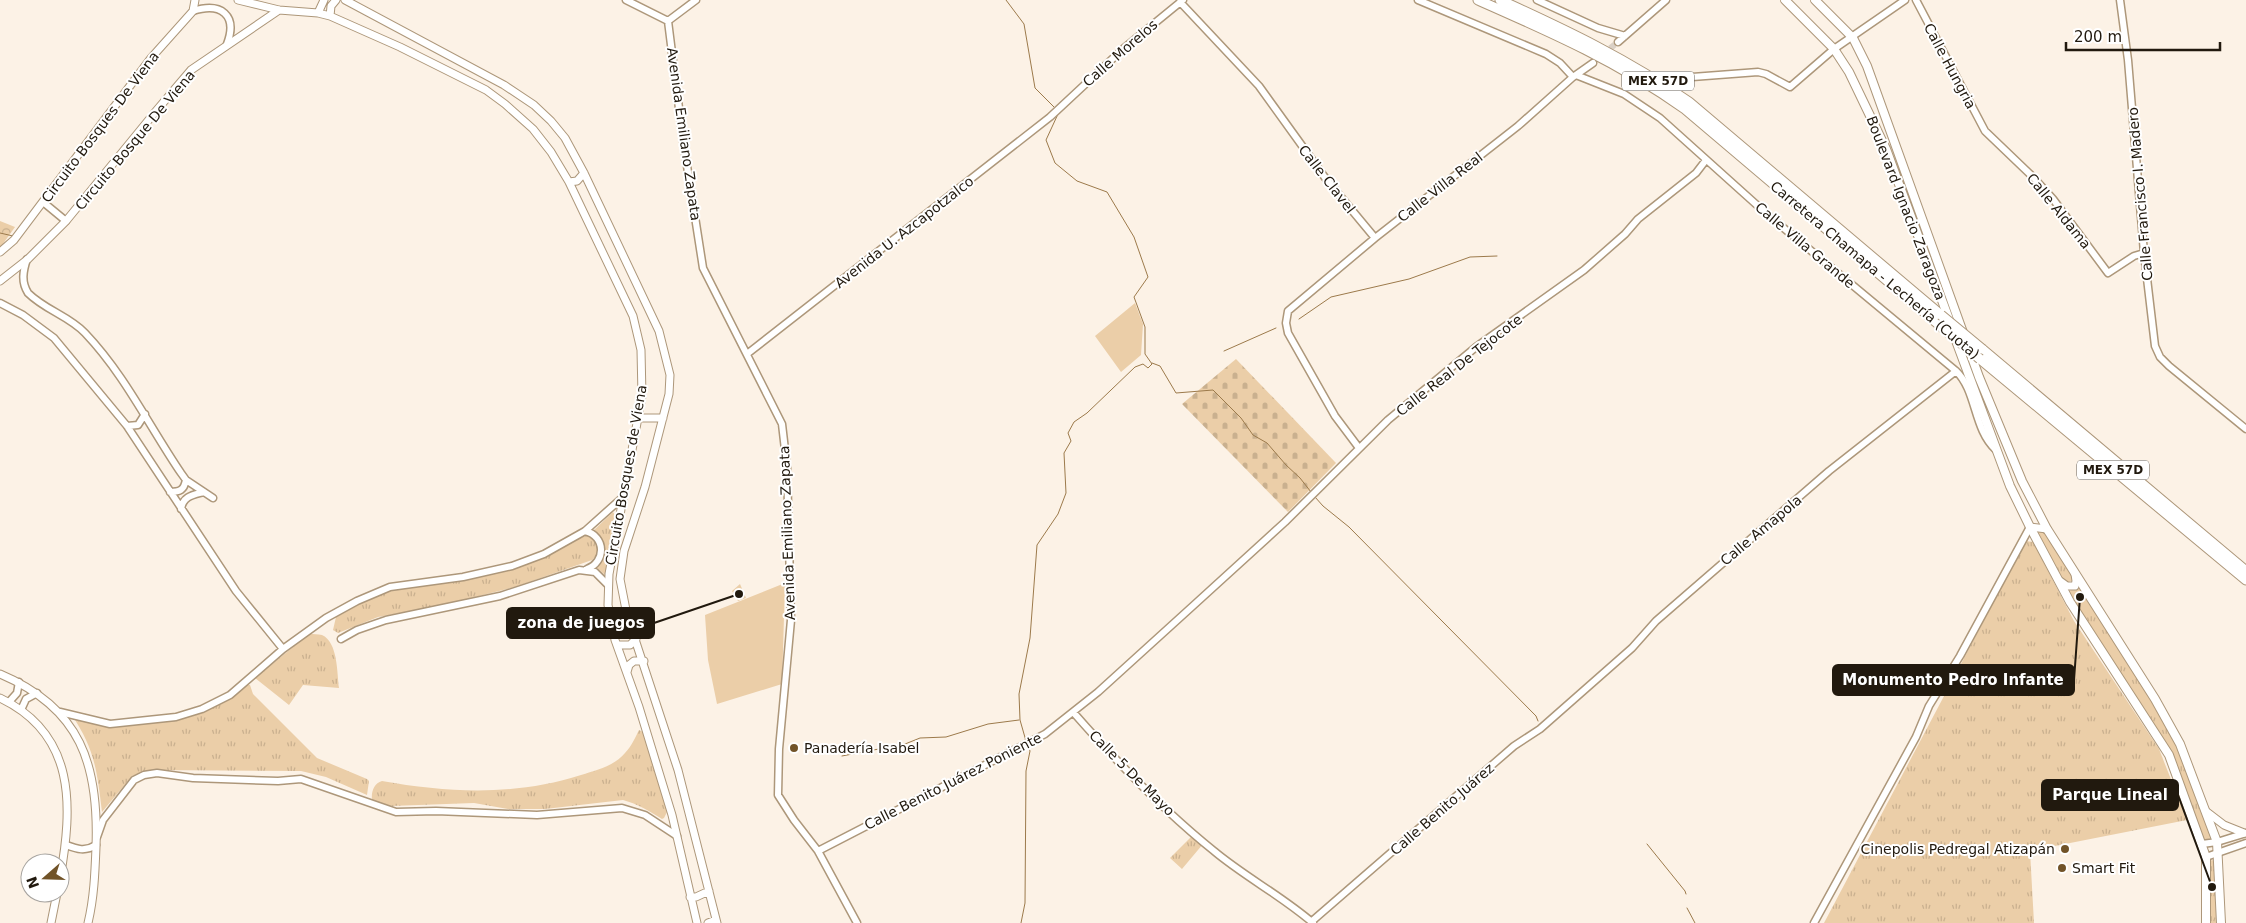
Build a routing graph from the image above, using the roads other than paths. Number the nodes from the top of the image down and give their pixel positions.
1 (195, 0) edge
2 (238, 0) edge
3 (324, 0) edge
4 (336, 0) edge
5 (345, 0) edge
6 (626, 0) edge
7 (696, 0) edge
8 (1418, 0) edge
9 (1478, 0) edge
10 (1500, 0) edge
11 (1537, 0) edge
12 (1666, 0) edge
13 (1785, 0) edge
14 (1815, 0) edge
15 (1905, 0) edge
16 (1916, 0) edge
17 (2120, 0) edge
18 (1182, 1) edge
19 (279, 10) junction
20 (193, 11) junction
21 (318, 13) junction
22 (330, 16) junction
23 (668, 21) junction
24 (1626, 36) junction
25 (1853, 38) junction
26 (1618, 42) tunnel mouth
27 (227, 44) junction
28 (1834, 49) junction
29 (1593, 63) dead end
30 (1575, 76) junction
31 (1679, 78) dead end
32 (1059, 108) joint
33 (1985, 131) joint
34 (1706, 160) junction
35 (584, 173) junction
36 (588, 183) junction
37 (571, 186) junction
38 (43, 202) junction
39 (66, 221) junction
40 (1374, 238) junction
41 (0, 252) edge
42 (2144, 253) junction
43 (28, 259) junction
44 (0, 281) edge
45 (0, 304) edge
46 (747, 354) junction
47 (1956, 370) junction
48 (145, 414) junction
49 (638, 418) junction
50 (663, 418) junction
51 (127, 426) junction
52 (2246, 429) edge
53 (1359, 448) junction
54 (1996, 450) junction
55 (186, 480) junction
56 (170, 492) junction
57 (204, 492) junction
58 (623, 497) junction
59 (212, 498) dead end
60 (1309, 498) joint
61 (182, 509) junction
62 (2030, 527) junction
63 (2047, 529) junction
64 (585, 531) junction
65 (587, 569) junction
66 (2073, 570) junction
67 (2246, 571) edge
68 (2058, 579) junction
69 (2246, 580) edge
70 (608, 585) junction
71 (342, 639) dead end
72 (636, 639) junction
73 (617, 645) junction
74 (283, 649) junction
75 (644, 661) junction
76 (627, 672) junction
77 (0, 674) edge
78 (19, 682) junction
79 (37, 693) junction
80 (0, 698) edge
81 (1574, 699) joint
82 (9, 702) junction
83 (21, 710) junction
84 (60, 712) junction
85 (1073, 712) junction
86 (2207, 812) junction
87 (2245, 833) edge
88 (677, 836) junction
89 (96, 841) junction
90 (2217, 842) junction
91 (2246, 843) edge
92 (2202, 844) junction
93 (66, 845) junction
94 (818, 850) junction
95 (65, 853) edge
96 (2219, 854) junction
97 (2206, 856) junction
98 (709, 891) junction
99 (690, 897) junction
100 (55, 903) edge
101 (716, 922) edge
102 (1312, 922) edge
103 (51, 923) edge
104 (88, 923) edge
105 (697, 923) edge
106 (708, 923) edge
107 (856, 923) edge
108 (1814, 923) edge
109 (2206, 923) edge
110 (2221, 923) edge

1 - 20 main road
2 - 19 main road, Circuito Bosques de Viena
3 - 21 main road
4 - 22 main road
5 - 35 main road, Circuito Bosques de Viena
6 - 23 street
7 - 23 street
8 - 30 street
9 - 69 highway, Carretera Chamapa - Lechería (Cuota) / MEX 57D, bridge
10 - 67 highway, Carretera Chamapa - Lechería (Cuota) / MEX 57D, bridge
11 - 24 street
12 - 24 street
13 - 28 main road, Boulevard Ignacio Zaragoza
14 - 25 main road, Boulevard Ignacio Zaragoza
15 - 25 street
16 - 33 street, Calle Hungria
17 - 42 street, Calle Francisco I. Madero
18 - 32 street, Calle Morelos
18 - 40 street, Calle Clavel
19 - 21 main road, Circuito Bosques de Viena
19 - 27 main road, Circuito Bosque De Viena
20 - 27 street
20 - 38 main road, Circuito Bosques De Viena
21 - 22 main road, Circuito Bosques de Viena
22 - 37 main road, Circuito Bosques de Viena
23 - 46 street, Avenida Emiliano Zapata
24 - 26 street
25 - 28 street
25 - 63 main road, Boulevard Ignacio Zaragoza
27 - 39 main road, Circuito Bosque De Viena
28 - 31 street
28 - 54 main road, Boulevard Ignacio Zaragoza
29 - 30 street, Calle Villa Real
30 - 34 street, Calle Villa Grande
30 - 40 street, Calle Villa Real
32 - 46 street, Avenida U. Azcapotzalco
33 - 42 street, Calle Aldama
34 - 47 street, Calle Villa Grande
34 - 53 street, Calle Real De Tejocote
35 - 36 main road, Circuito Bosques de Viena
35 - 37 main road
36 - 37 main road
36 - 50 main road, Circuito Bosques de Viena
37 - 49 main road, Circuito Bosques de Viena
38 - 39 street
38 - 41 main road, Circuito Bosques De Viena
39 - 43 main road, Circuito Bosque De Viena
40 - 53 street, Calle Villa Real
42 - 52 street, Calle Francisco I. Madero
43 - 44 main road, Circuito Bosque De Viena
43 - 48 street
45 - 51 street
46 - 94 street, Avenida Emiliano Zapata
47 - 54 street, Calle Villa Grande
47 - 81 street, Calle Amapola
48 - 51 street
48 - 55 street
49 - 50 main road
49 - 58 main road, Circuito Bosques de Viena
50 - 72 main road, Circuito Bosques de Viena
51 - 56 street
53 - 60 street, Calle Real De Tejocote
54 - 62 main road, Boulevard Ignacio Zaragoza
55 - 56 street
55 - 57 street
56 - 61 street
57 - 59 street
57 - 61 street
58 - 64 street
58 - 70 main road, Circuito Bosques de Viena
60 - 85 street, Calle Benito Juárez Poniente
61 - 74 street
62 - 63 main road
62 - 68 main road, Boulevard Ignacio Zaragoza
62 - 108 street
63 - 66 main road, Boulevard Ignacio Zaragoza
64 - 65 street
64 - 74 street
65 - 70 street
65 - 71 street
66 - 68 main road
66 - 86 main road, Boulevard Ignacio Zaragoza
68 - 92 main road, Boulevard Ignacio Zaragoza
70 - 73 main road, Circuito Bosques de Viena
72 - 73 main road
72 - 75 main road, Circuito Bosques de Viena
73 - 76 main road, Circuito Bosques de Viena
74 - 84 street
75 - 76 main road
75 - 98 main road, Circuito Bosques de Viena
76 - 88 main road, Circuito Bosques de Viena
77 - 78 main road
78 - 79 main road
78 - 82 street
79 - 83 street
79 - 84 main road
80 - 82 main road
81 - 102 street, Calle Benito Juárez
82 - 83 main road
83 - 93 main road
84 - 89 main road
85 - 94 street, Calle Benito Juárez Poniente
85 - 102 street, Calle 5 De Mayo
86 - 87 main road
86 - 90 main road, Boulevard Ignacio Zaragoza
87 - 90 street
88 - 89 street
88 - 99 main road, Circuito Bosques de Viena
89 - 93 street
89 - 104 main road
90 - 92 street
90 - 96 main road, Boulevard Ignacio Zaragoza
91 - 96 street
92 - 97 main road, Boulevard Ignacio Zaragoza
93 - 95 main road
94 - 107 street, Avenida Emiliano Zapata
96 - 97 street
96 - 110 main road, Boulevard Ignacio Zaragoza
97 - 109 main road, Boulevard Ignacio Zaragoza
98 - 99 main road
98 - 101 main road, Circuito Bosques de Viena
99 - 105 main road, Circuito Bosques de Viena
100 - 103 main road
101 - 106 main road

